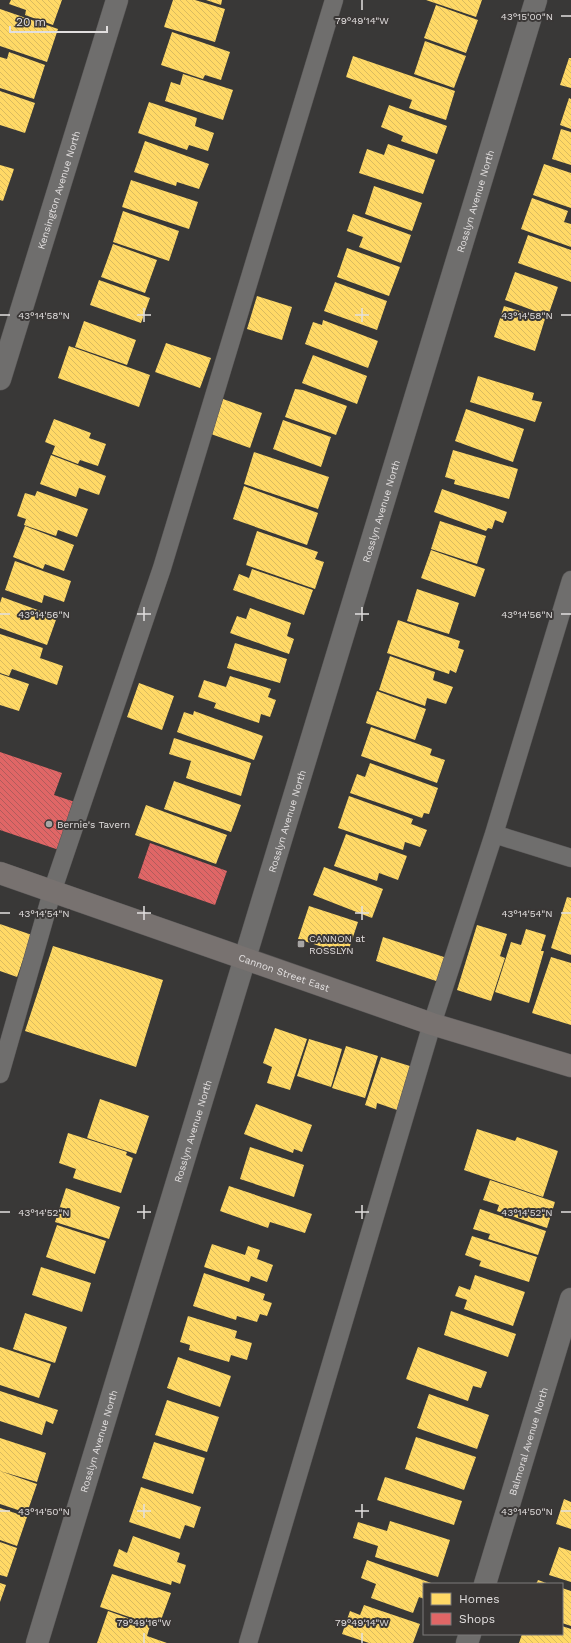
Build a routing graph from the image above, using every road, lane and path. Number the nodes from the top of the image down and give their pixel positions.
1 (117, 0) edge
2 (334, 0) edge
3 (536, 0) edge
4 (0, 379) edge
5 (571, 580) edge
6 (494, 834) junction
7 (571, 858) edge
8 (0, 873) edge
9 (52, 892) junction
10 (246, 959) junction
11 (432, 1024) junction
12 (571, 1066) edge
13 (0, 1074) edge
14 (571, 1299) edge
15 (485, 1583) edge
16 (37, 1643) edge
17 (248, 1643) edge

1 - 4 street, Kensington Avenue North
2 - 9 lane
3 - 10 street, Rosslyn Avenue North
5 - 6 lane
6 - 7 lane
6 - 11 lane
8 - 9 main road, Cannon Street East
9 - 10 main road, Cannon Street East
9 - 13 lane
10 - 11 main road, Cannon Street East
10 - 16 street, Rosslyn Avenue North
11 - 12 main road, Cannon Street East
11 - 17 lane
14 - 15 street, Balmoral Avenue North

